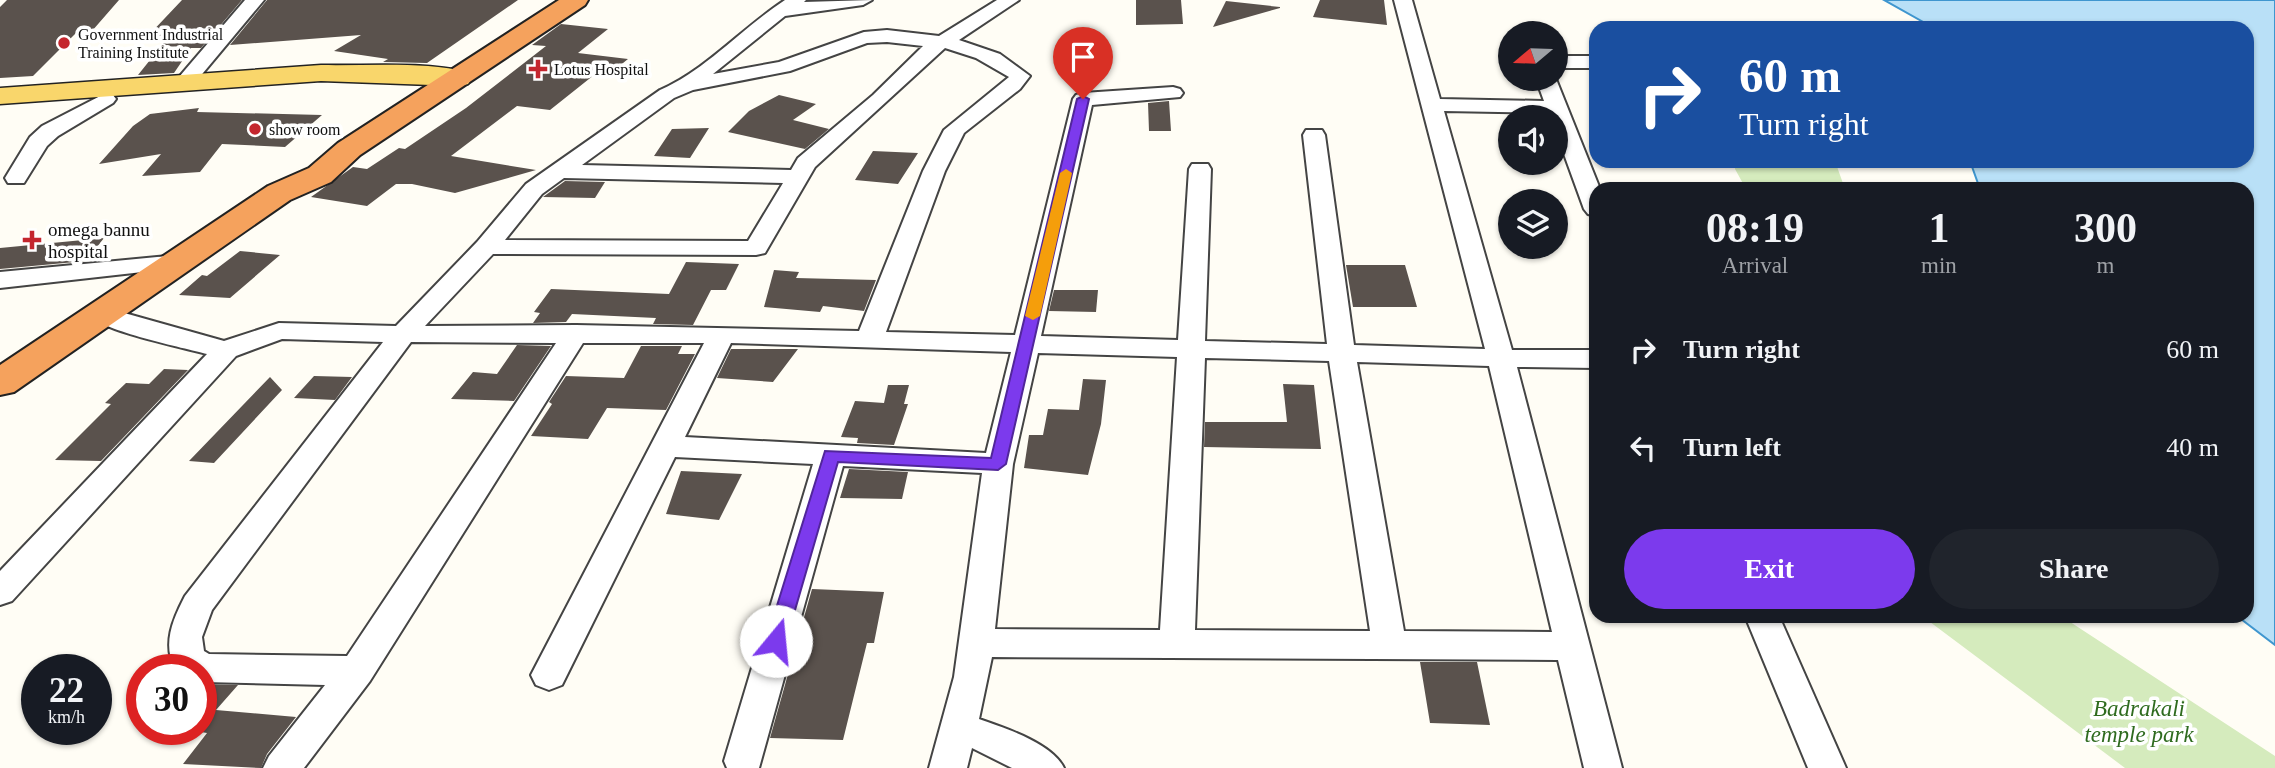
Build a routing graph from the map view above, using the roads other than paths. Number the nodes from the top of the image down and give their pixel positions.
1 (255, 0) edge
2 (548, 0) edge
3 (576, 0) edge
4 (797, 0) edge
5 (863, 0) edge
6 (1010, 0) edge
7 (1403, 0) edge
8 (780, 12) junction
9 (942, 42) junction
10 (1568, 62) edge
11 (1589, 62) edge
12 (186, 81) junction
13 (430, 85) junction
14 (688, 85) junction
15 (1173, 93) dead end
16 (0, 96) edge
17 (106, 99) junction
18 (1433, 105) junction
19 (1498, 106) edge
20 (0, 108) edge
21 (1314, 135) dead end
22 (1568, 139) edge
23 (1200, 169) dead end
24 (559, 171) junction
25 (797, 177) junction
26 (16, 178) dead end
27 (1589, 192) edge
28 (486, 247) junction
29 (165, 263) junction
30 (0, 280) edge
31 (118, 320) junction
32 (576, 333) junction
33 (403, 334) junction
34 (722, 335) junction
35 (869, 340) junction
36 (1026, 345) junction
37 (1190, 349) junction
38 (226, 350) junction
39 (1342, 354) junction
40 (1502, 358) junction
41 (1589, 359) edge
42 (0, 363) edge
43 (0, 383) edge
44 (666, 446) junction
45 (831, 455) junction
46 (998, 464) junction
47 (0, 592) edge
48 (1765, 623) edge
49 (976, 643) junction
50 (1177, 644) junction
51 (1390, 645) junction
52 (1573, 646) junction
53 (357, 671) junction
54 (549, 675) dead end
55 (957, 727) junction
56 (743, 761) dead end
57 (282, 768) edge
58 (948, 768) edge
59 (1045, 768) edge
60 (1603, 768) edge
61 (1827, 768) edge

1 - 12 street
2 - 13 highway
3 - 13 highway
4 - 8 street
5 - 8 street
6 - 9 street
7 - 18 street
8 - 14 street
9 - 14 street
9 - 25 street
9 - 35 street
10 - 11 street
12 - 13 main road
12 - 16 main road
13 - 17 main road
13 - 29 highway
14 - 24 street
15 - 36 street
17 - 20 main road
17 - 26 street
18 - 19 street
18 - 40 street
21 - 39 street
22 - 27 street
23 - 37 street
24 - 25 street
24 - 28 street
25 - 28 street
28 - 33 street
29 - 30 street
29 - 31 highway
29 - 42 highway
31 - 38 street
31 - 43 highway
32 - 33 street
32 - 34 street
32 - 53 street
33 - 38 street
33 - 53 street
34 - 35 street
34 - 44 street
35 - 36 street
36 - 37 street
36 - 46 street
37 - 39 street
37 - 50 street
38 - 47 street
39 - 40 street
39 - 51 street
40 - 41 street
40 - 52 street
44 - 45 street
44 - 54 street
45 - 46 street
45 - 56 street
46 - 49 street
48 - 61 street
49 - 50 street
49 - 55 street
50 - 51 street
51 - 52 street
52 - 60 street
53 - 57 street
55 - 58 street
55 - 59 street

